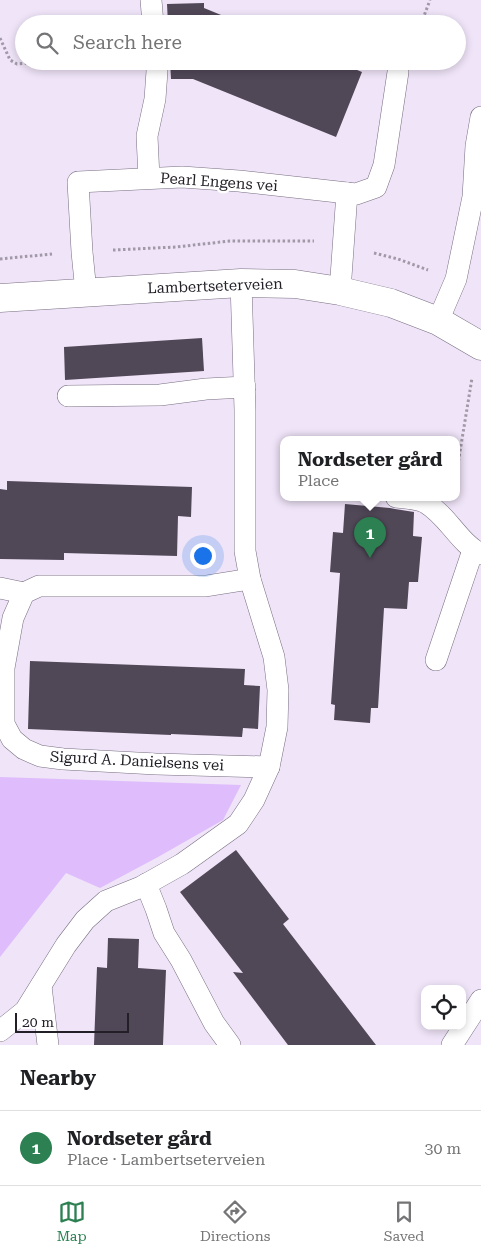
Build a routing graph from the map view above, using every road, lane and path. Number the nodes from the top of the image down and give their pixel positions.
1 (152, 0) edge
2 (430, 0) edge
3 (153, 15) edge
4 (424, 15) edge
5 (0, 38) edge
6 (15, 63) edge
7 (157, 70) edge
8 (398, 72) dead end
9 (481, 117) edge
10 (149, 178) junction
11 (347, 193) junction
12 (82, 252) junction
13 (0, 258) edge
14 (241, 283) junction
15 (340, 291) junction
16 (86, 292) junction
17 (0, 298) edge
18 (438, 321) junction
19 (481, 346) edge
20 (473, 373) dead end
21 (245, 387) junction
22 (68, 396) dead end
23 (460, 452) edge
24 (421, 501) edge
25 (477, 552) edge
26 (250, 579) junction
27 (0, 588) edge
28 (24, 593) junction
29 (436, 660) dead end
30 (270, 766) junction
31 (146, 884) junction
32 (41, 986) junction
33 (481, 1000) edge
34 (0, 1031) edge
35 (48, 1045) edge
36 (230, 1045) edge
37 (452, 1045) edge

1 - 3 lane
2 - 4 path
5 - 6 path
7 - 10 lane, Pearl Engens vei
8 - 11 lane, Pearl Engens vei
9 - 18 lane
10 - 11 lane, Pearl Engens vei
10 - 12 lane
11 - 15 lane
12 - 13 path
12 - 16 lane
14 - 15 main road, Lambertseterveien
14 - 16 main road, Lambertseterveien
14 - 21 lane
15 - 18 main road, Lambertseterveien
16 - 17 main road, Lambertseterveien
18 - 19 main road, Lambertseterveien
20 - 23 path
21 - 22 lane
21 - 26 lane
24 - 25 lane
25 - 29 lane
26 - 28 lane
26 - 30 lane
27 - 28 lane
28 - 30 lane, Sigurd A. Danielsens vei
30 - 31 lane
31 - 32 lane
31 - 36 lane
32 - 34 lane
32 - 35 lane
33 - 37 lane

